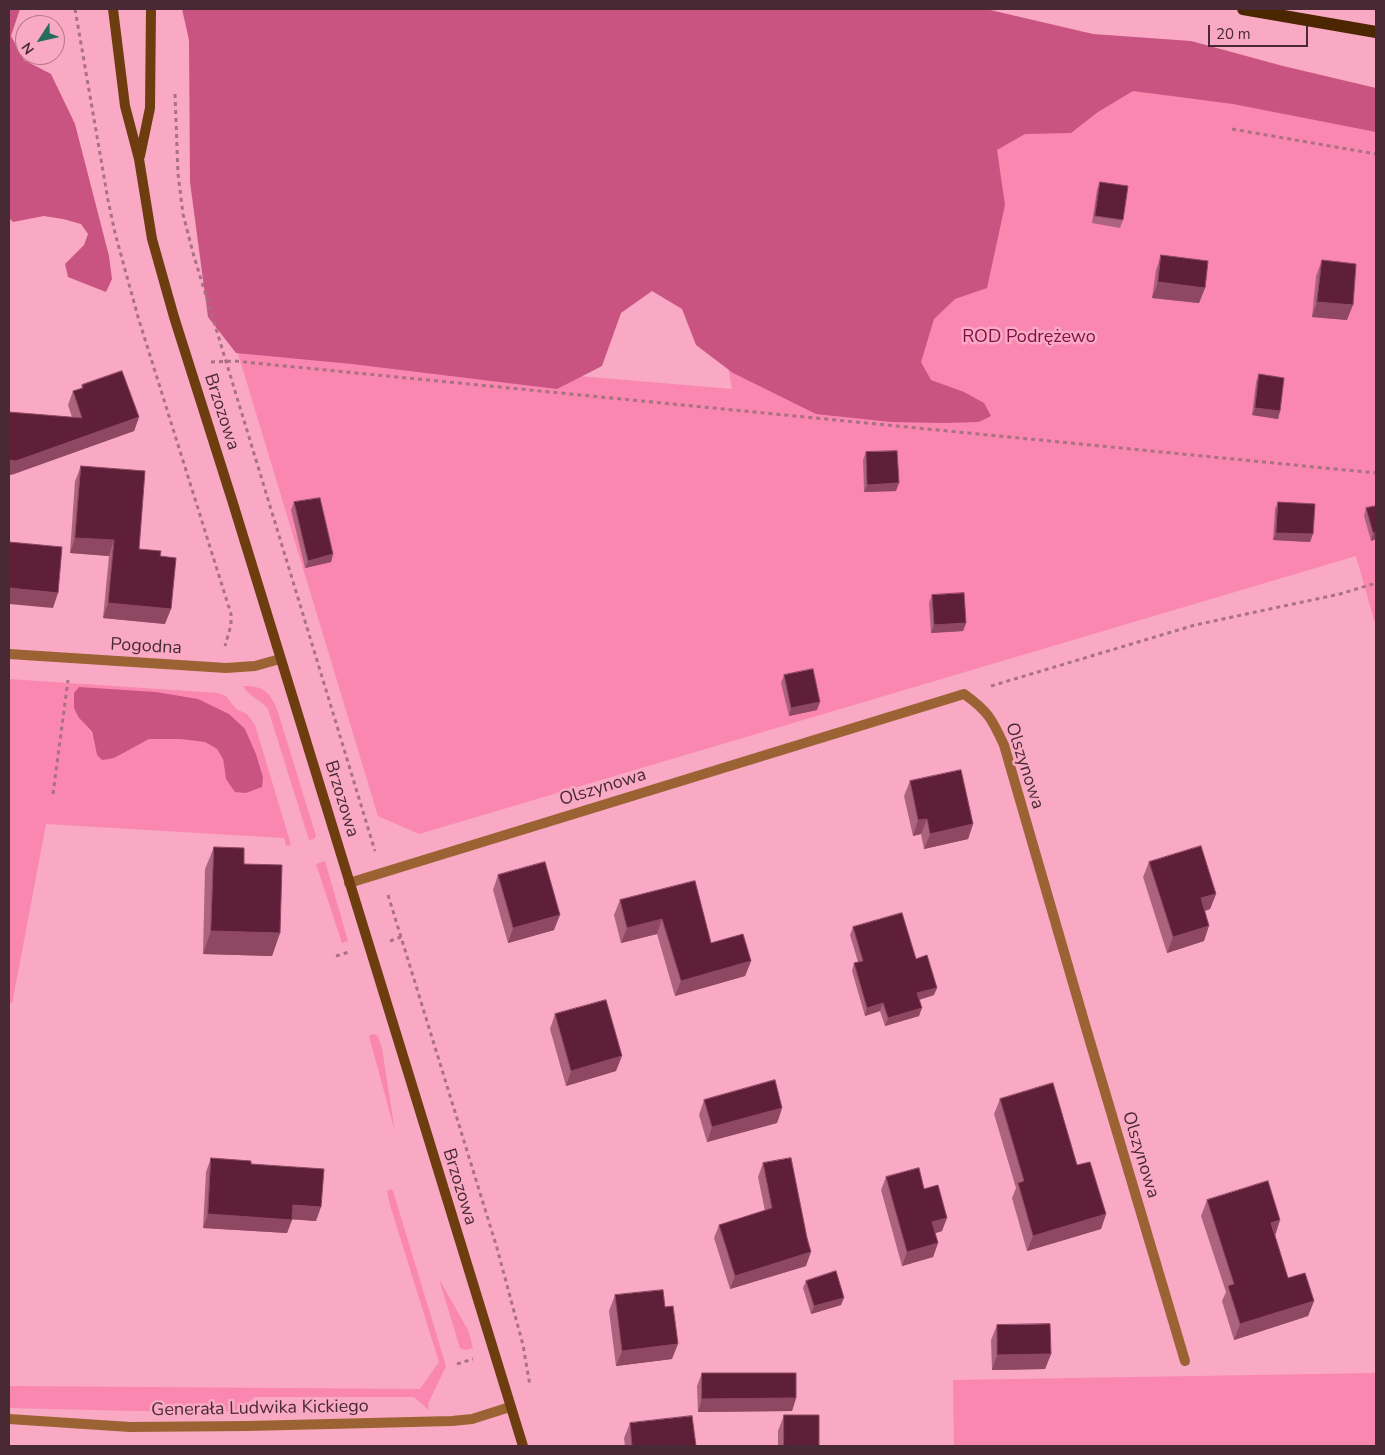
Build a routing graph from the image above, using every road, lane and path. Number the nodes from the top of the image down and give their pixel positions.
1 (75, 9) edge
2 (113, 9) edge
3 (151, 9) edge
4 (1243, 9) edge
5 (1376, 32) edge
6 (174, 85) dead end
7 (1232, 130) dead end
8 (1376, 154) edge
9 (139, 159) junction
10 (226, 361) junction
11 (188, 362) junction
12 (1376, 473) edge
13 (1376, 583) edge
14 (224, 651) dead end
15 (9, 654) edge
16 (71, 659) junction
17 (280, 659) junction
18 (964, 694) junction
19 (53, 794) dead end
20 (375, 852) dead end
21 (349, 883) junction
22 (387, 890) dead end
23 (402, 937) junction
24 (389, 941) dead end
25 (354, 951) dead end
26 (336, 956) dead end
27 (478, 1358) dead end
28 (1185, 1361) dead end
29 (456, 1364) dead end
30 (531, 1392) dead end
31 (510, 1407) junction
32 (9, 1419) edge
33 (523, 1446) edge

1 - 14 path
2 - 9 main road, Brzozowa
3 - 9 main road, Brzozowa
4 - 5 main road
6 - 10 path
7 - 8 path
9 - 11 main road, Brzozowa
10 - 11 path
10 - 12 path
10 - 20 path
11 - 17 main road, Brzozowa
13 - 18 path
15 - 16 street, Pogodna
16 - 17 street, Pogodna
16 - 19 path
17 - 21 main road, Brzozowa
18 - 21 street, Olszynowa
18 - 28 street, Olszynowa
21 - 31 main road, Brzozowa
22 - 23 path
23 - 24 path
23 - 30 path
25 - 26 path
27 - 29 path
31 - 32 street, Generała Ludwika Kickiego
31 - 33 main road, Brzozowa

